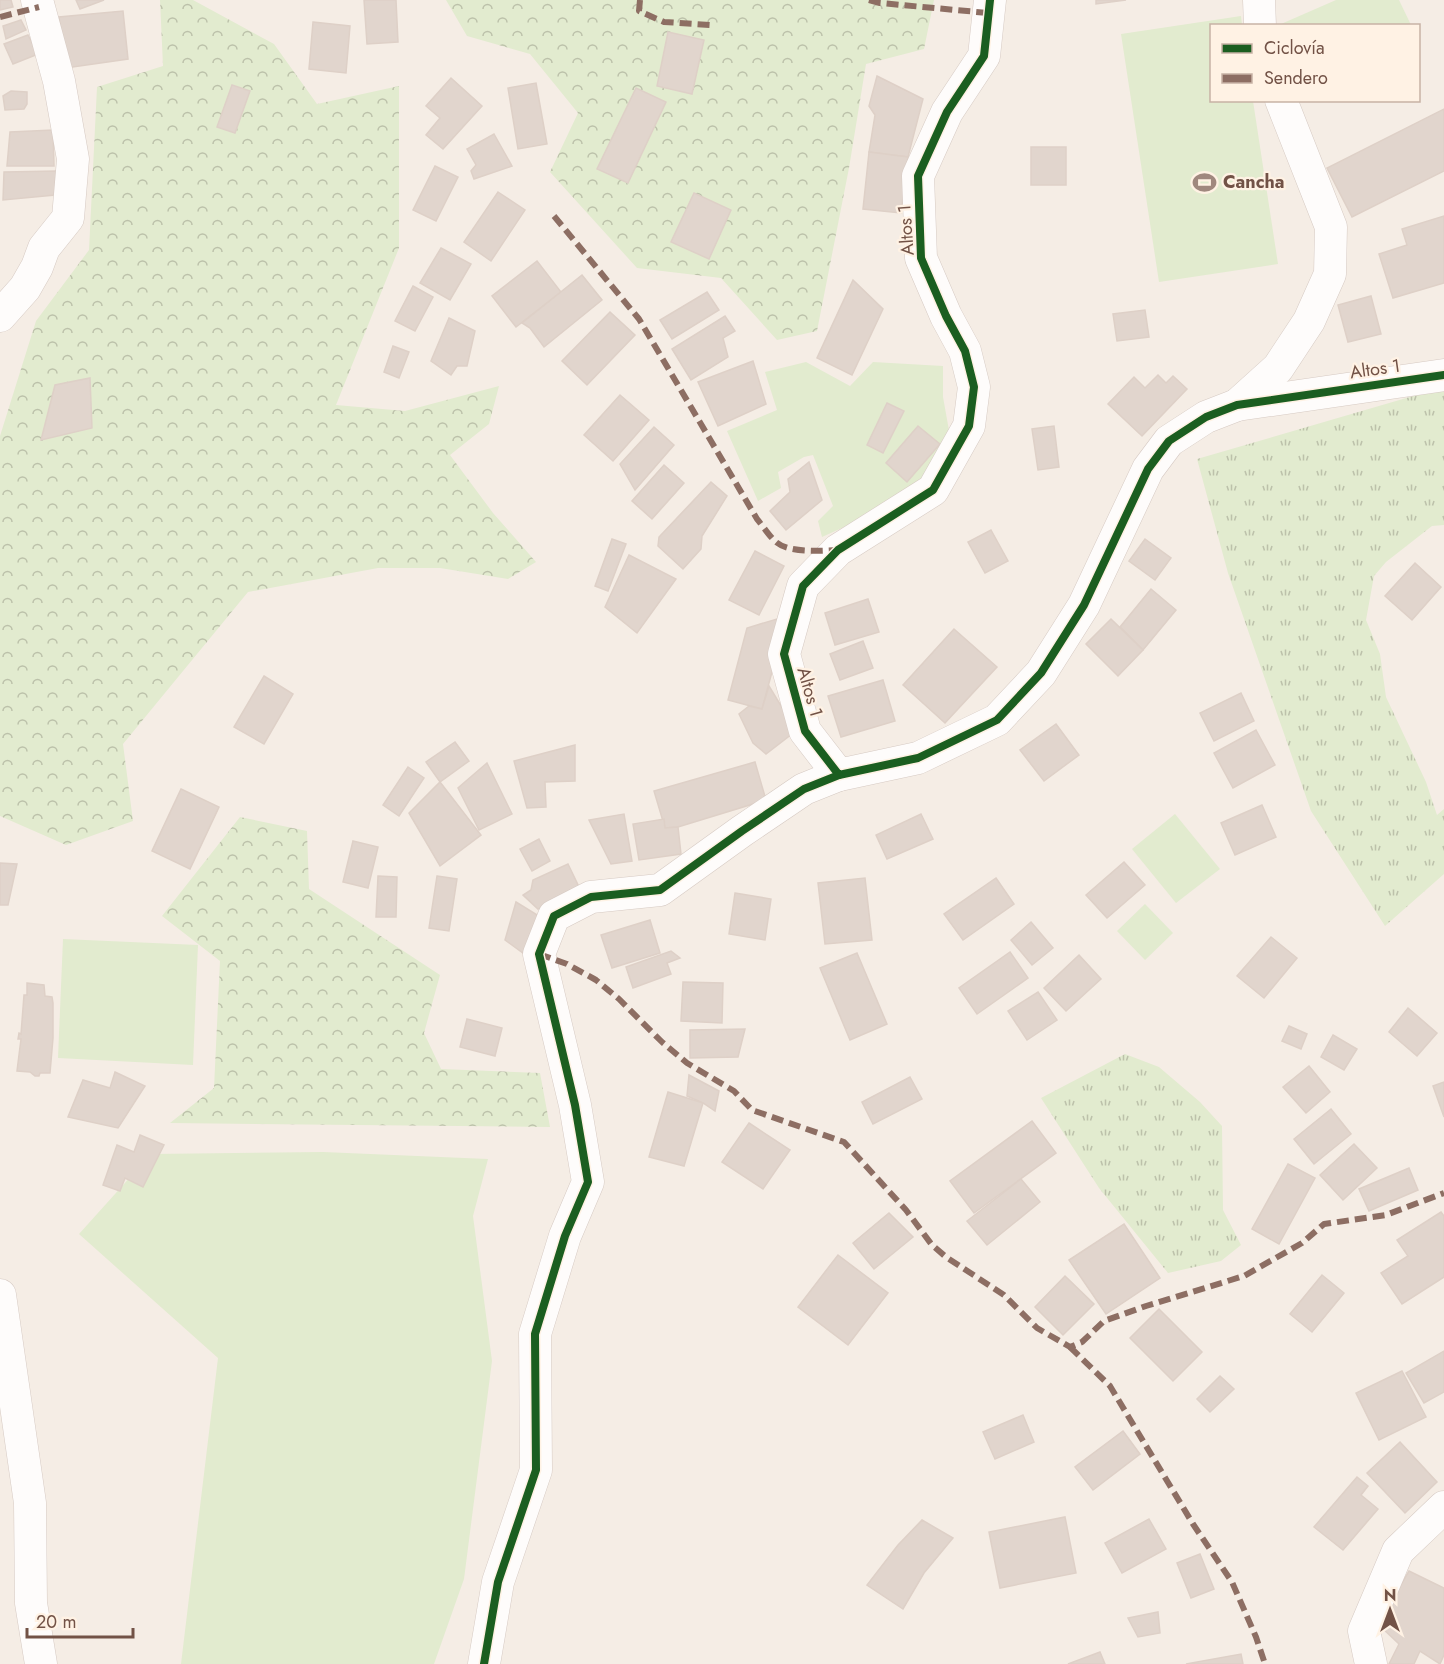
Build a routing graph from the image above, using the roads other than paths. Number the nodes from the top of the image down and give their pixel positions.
1 (37, 0) edge
2 (990, 0) edge
3 (1259, 0) edge
4 (1260, 24) edge
5 (1282, 102) edge
6 (0, 316) edge
7 (1444, 375) edge
8 (1237, 405) junction
9 (839, 775) junction
10 (0, 1295) edge
11 (1444, 1508) edge
12 (41, 1664) edge
13 (483, 1664) edge
14 (1371, 1664) edge

1 - 6 street
2 - 9 street, Altos 1
3 - 4 street
5 - 8 street
7 - 8 street, Altos 1
8 - 9 street, Altos 1
9 - 13 street
10 - 12 street
11 - 14 street

